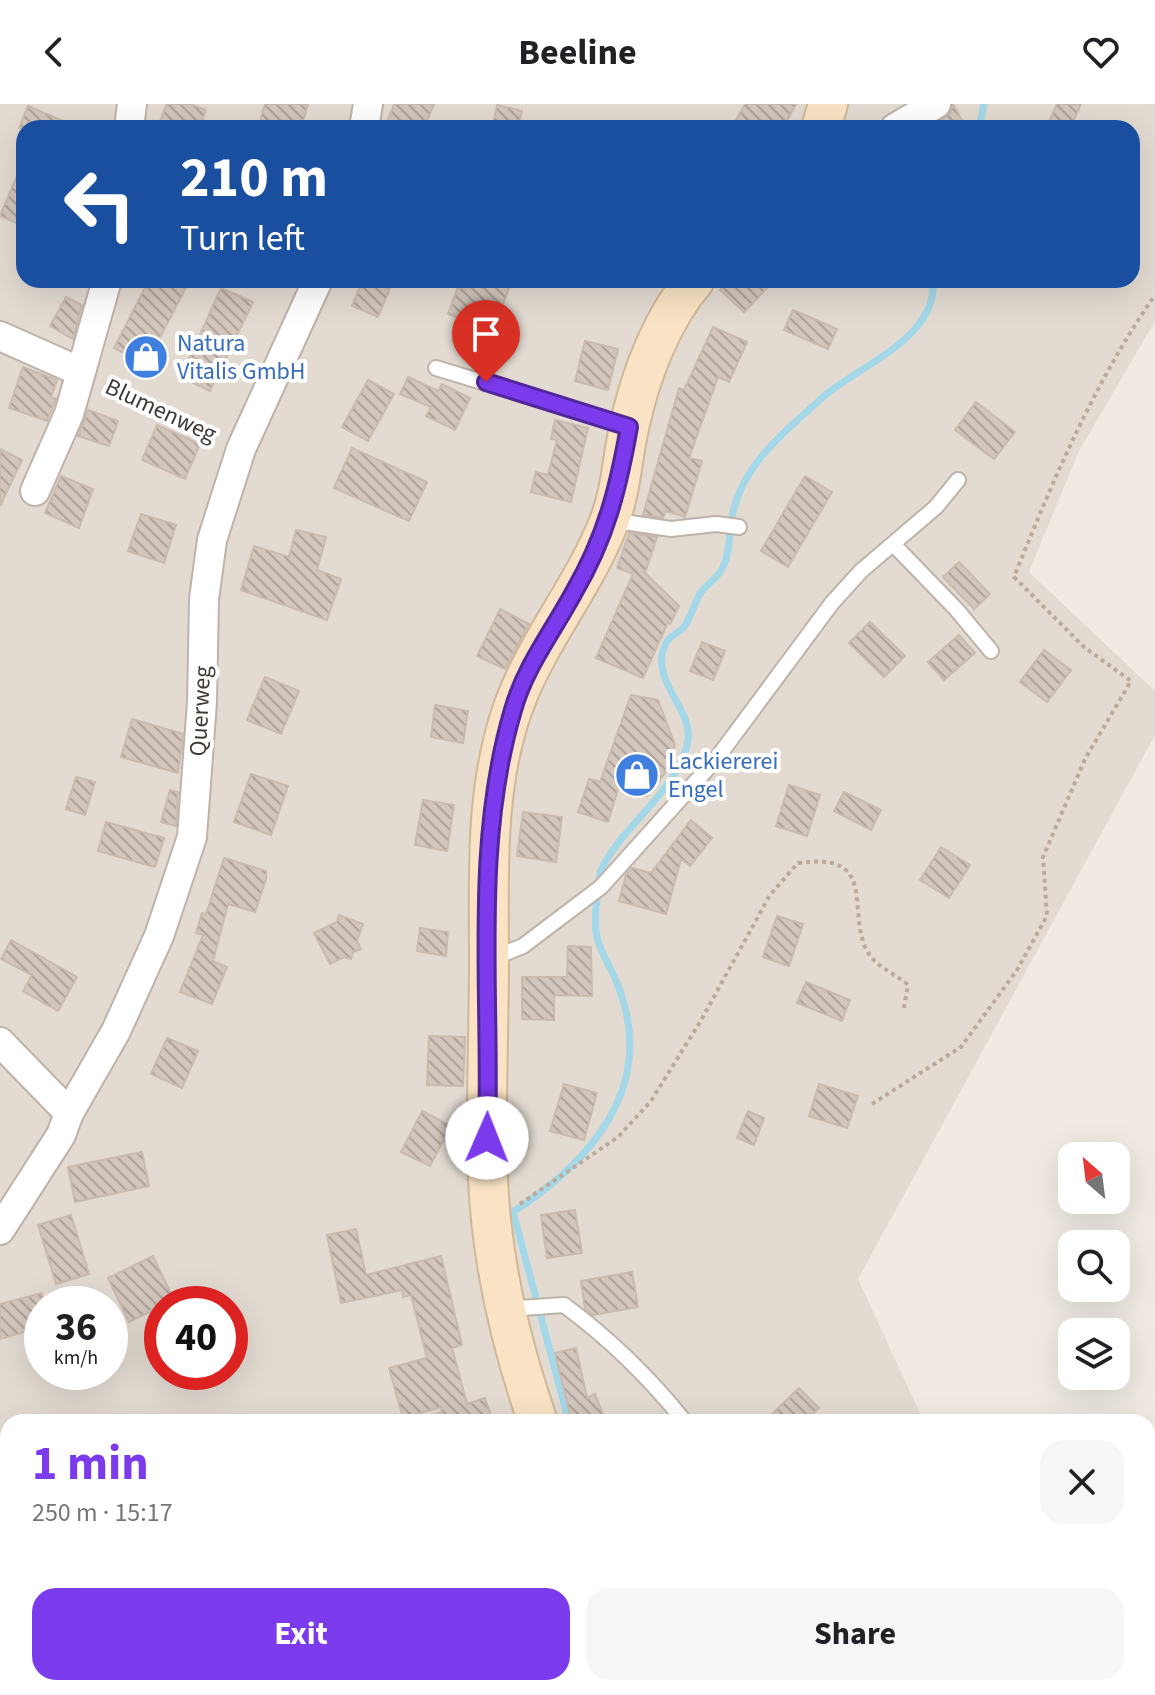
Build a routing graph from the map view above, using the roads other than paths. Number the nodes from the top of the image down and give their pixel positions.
1 (936, 104) edge
2 (909, 120) edge
3 (105, 288) edge
4 (314, 288) edge
5 (682, 290) edge
6 (0, 336) edge
7 (436, 368) dead end
8 (81, 372) junction
9 (629, 427) junction
10 (958, 480) dead end
11 (35, 491) dead end
12 (610, 520) junction
13 (739, 527) dead end
14 (894, 545) junction
15 (991, 651) dead end
16 (489, 960) junction
17 (0, 1042) edge
18 (65, 1124) junction
19 (0, 1230) edge
20 (524, 1308) junction
21 (537, 1414) edge
22 (679, 1414) edge

1 - 2 street
3 - 8 street, Blumenweg
4 - 18 street, Querweg
5 - 9 street
6 - 8 street, Blumenweg
7 - 9 lane
8 - 11 street, Blumenweg
9 - 12 street
10 - 14 lane
12 - 13 lane
12 - 16 street
14 - 15 lane
14 - 16 lane
16 - 20 street
17 - 18 street
18 - 19 street, Querweg
20 - 21 street
20 - 22 lane

